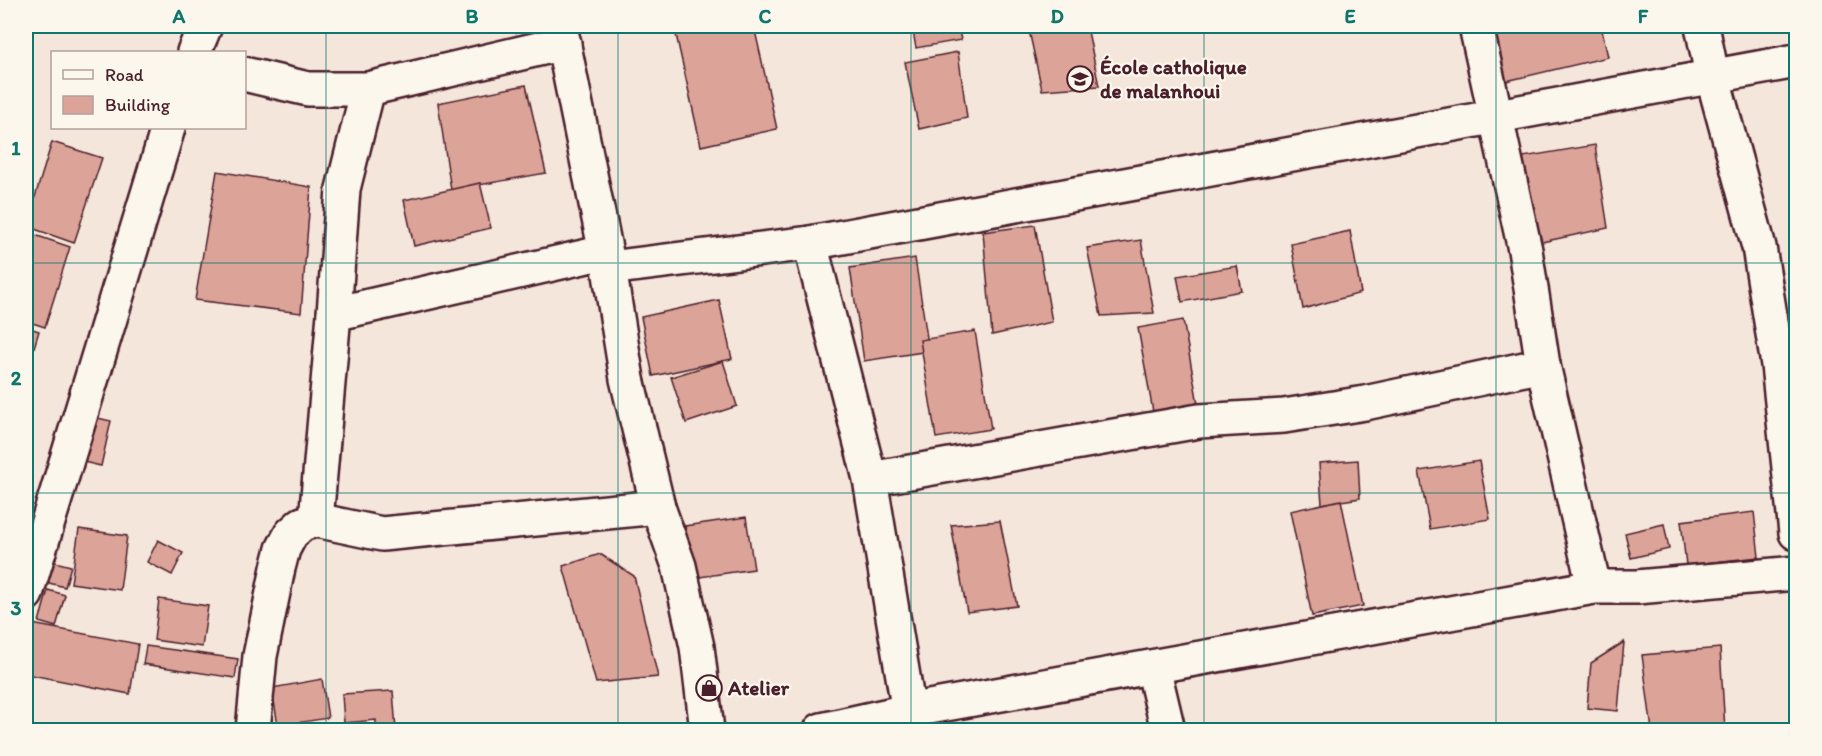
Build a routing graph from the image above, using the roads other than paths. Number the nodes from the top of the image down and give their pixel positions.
1 (205, 26) edge
2 (1476, 26) edge
3 (1702, 26) edge
4 (562, 34) edge
5 (194, 51) edge
6 (1797, 61) edge
7 (246, 74) edge
8 (1712, 75) junction
9 (368, 90) junction
10 (1497, 118) junction
11 (168, 129) edge
12 (810, 243) junction
13 (607, 260) junction
14 (334, 314) junction
15 (1543, 365) junction
16 (870, 479) junction
17 (658, 507) junction
18 (316, 520) junction
19 (1797, 533) edge
20 (1797, 573) edge
21 (1594, 587) junction
22 (26, 594) edge
23 (1153, 667) junction
24 (910, 721) edge
25 (253, 730) edge
26 (707, 730) edge
27 (821, 730) edge
28 (1168, 730) edge

1 - 5 street
2 - 10 street
3 - 8 street
4 - 9 street
4 - 13 street
6 - 8 street
7 - 9 street
8 - 10 street
8 - 19 street
9 - 14 street
10 - 12 street
10 - 15 street
11 - 22 street
12 - 13 street
12 - 16 street
13 - 14 street
13 - 17 street
14 - 18 street
15 - 16 street
15 - 21 street
16 - 24 street
17 - 18 street
17 - 26 street
18 - 25 street
20 - 21 street
21 - 23 street
23 - 24 street
23 - 28 street
24 - 27 street

